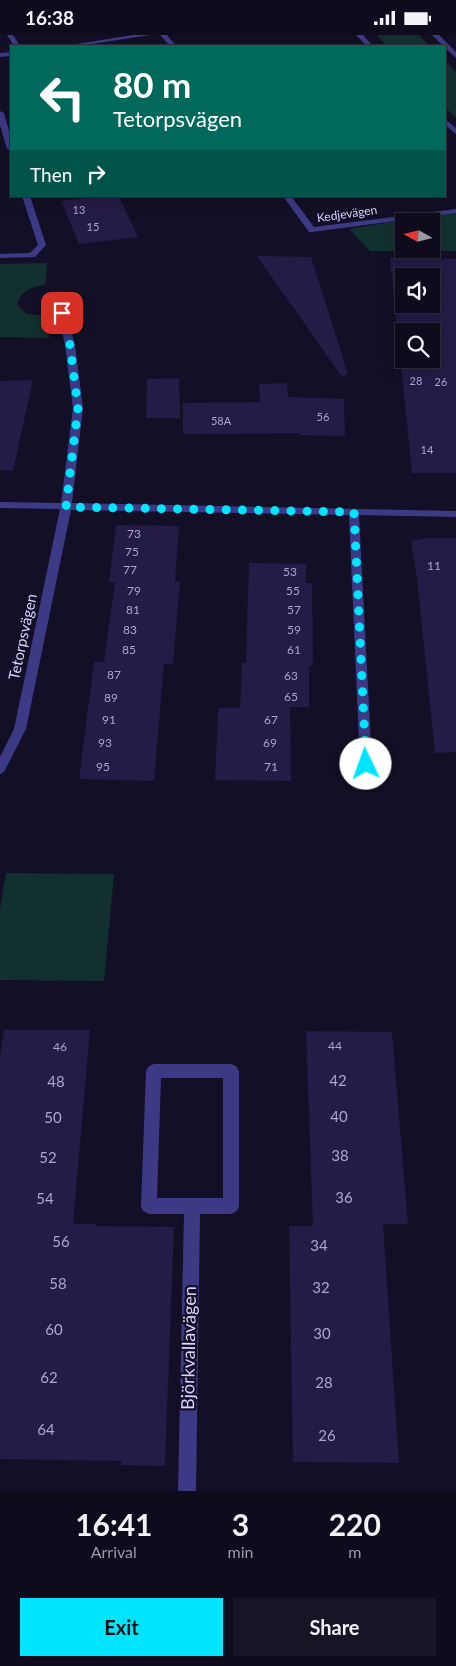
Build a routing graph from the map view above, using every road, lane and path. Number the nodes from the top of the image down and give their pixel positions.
1 (147, 35) edge
2 (163, 35) edge
3 (359, 35) edge
4 (435, 35) edge
5 (74, 45) edge
6 (172, 45) edge
7 (369, 45) edge
8 (445, 45) edge
9 (446, 46) edge
10 (456, 56) edge
11 (0, 113) edge
12 (446, 122) edge
13 (456, 132) edge
14 (10, 146) edge
15 (26, 197) edge
16 (288, 197) edge
17 (456, 211) edge
18 (0, 256) edge
19 (48, 300) dead end
20 (0, 505) edge
21 (66, 507) junction
22 (354, 512) junction
23 (456, 514) edge
24 (366, 764) dead end
25 (0, 769) edge
26 (192, 1206) junction
27 (187, 1491) edge

1 - 5 street
2 - 6 street
3 - 7 street
4 - 8 street
9 - 10 street
11 - 14 street
12 - 13 street
15 - 18 street
16 - 17 street, Kedjevägen
19 - 21 street, Tetorpsvägen
20 - 21 street
21 - 22 street
21 - 25 street, Tetorpsvägen
22 - 23 street
22 - 24 street
26 - 26 street
26 - 27 street, Björkvallavägen

